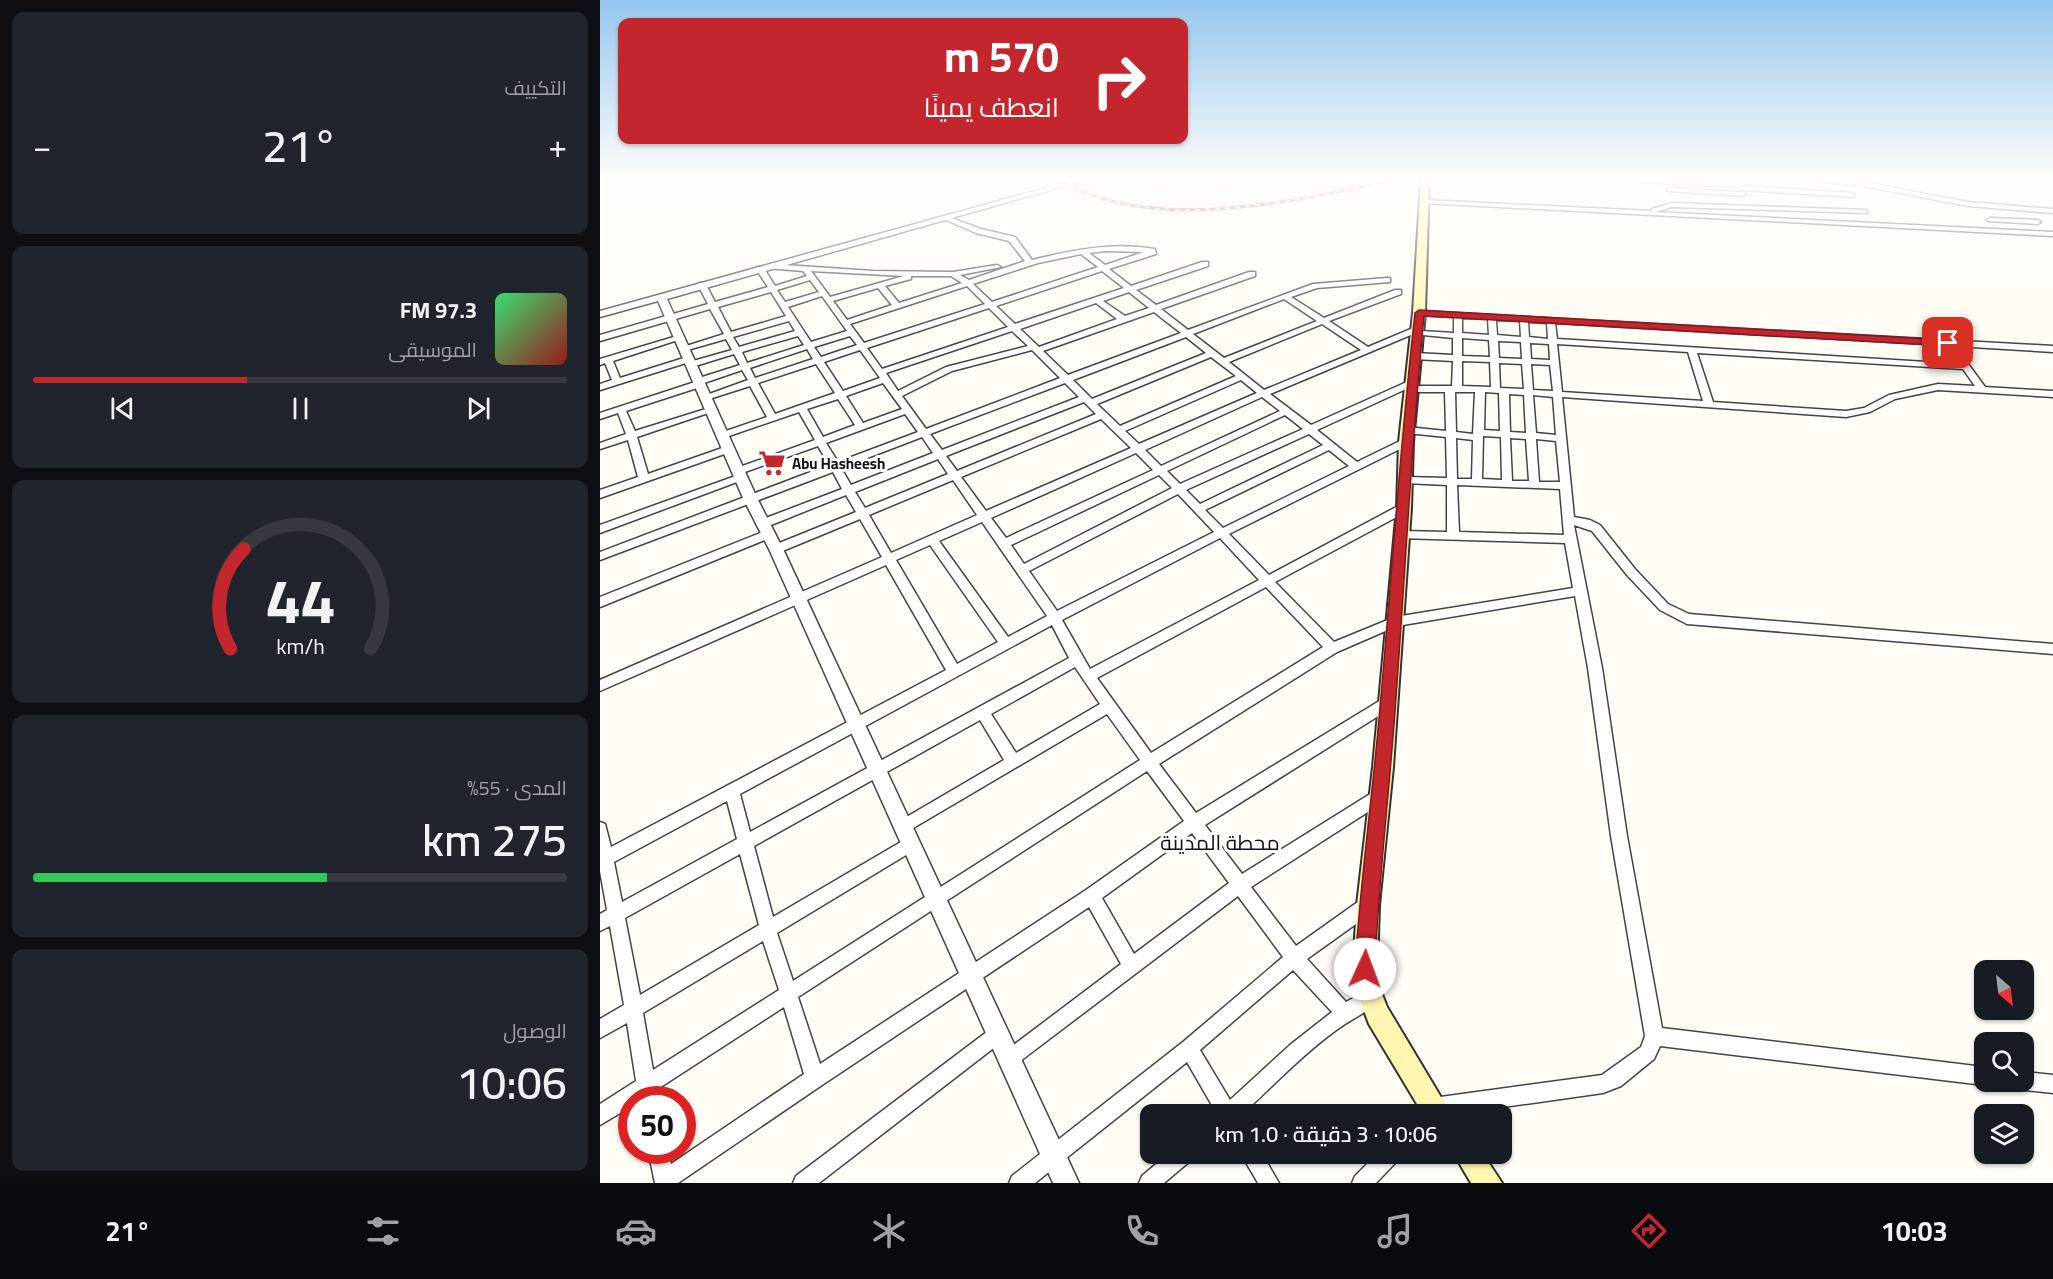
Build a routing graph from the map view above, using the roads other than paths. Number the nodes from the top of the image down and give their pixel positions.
1 (883, 235) edge
2 (996, 235) edge
3 (1423, 235) edge
4 (1083, 252) junction
5 (1030, 263) junction
6 (1205, 264) dead end
7 (770, 266) junction
8 (760, 269) junction
9 (1103, 269) junction
10 (810, 273) junction
11 (916, 274) junction
12 (953, 274) junction
13 (1252, 274) dead end
14 (1387, 280) dead end
15 (968, 283) junction
16 (702, 285) junction
17 (880, 285) junction
18 (771, 288) junction
19 (1128, 289) junction
20 (1398, 292) dead end
21 (1285, 296) junction
22 (661, 297) junction
23 (826, 297) junction
24 (1096, 299) junction
25 (713, 305) junction
26 (782, 306) junction
27 (991, 306) junction
28 (898, 307) junction
29 (1154, 309) junction
30 (600, 314) edge
31 (1458, 315) junction
32 (1492, 317) junction
33 (670, 318) junction
34 (790, 318) junction
35 (1524, 319) junction
36 (1124, 320) junction
37 (1551, 320) junction
38 (1323, 321) junction
39 (846, 323) junction
40 (1418, 325) junction
41 (1015, 327) junction
42 (853, 332) junction
43 (798, 333) junction
44 (1184, 333) junction
45 (729, 336) junction
46 (1458, 336) junction
47 (600, 338) edge
48 (1494, 339) junction
49 (1526, 341) junction
50 (1554, 343) junction
51 (1948, 343) junction
52 (808, 346) junction
53 (863, 346) junction
54 (1036, 349) junction
55 (1366, 349) junction
56 (2053, 349) edge
57 (737, 351) junction
58 (942, 351) junction
59 (1692, 351) junction
60 (687, 352) junction
61 (1211, 354) junction
62 (1414, 356) junction
63 (1457, 358) junction
64 (1495, 360) junction
65 (604, 361) edge
66 (817, 361) junction
67 (1527, 361) junction
68 (1221, 362) junction
69 (1556, 363) junction
70 (745, 366) junction
71 (956, 367) junction
72 (1966, 367) junction
73 (883, 375) junction
74 (1241, 377) junction
75 (1066, 379) junction
76 (617, 382) junction
77 (753, 382) junction
78 (1411, 386) junction
79 (600, 387) edge
80 (1454, 388) junction
81 (1981, 388) junction
82 (1480, 389) junction
83 (1500, 390) junction
84 (1530, 392) junction
85 (704, 393) junction
86 (1262, 394) junction
87 (1559, 394) junction
88 (2053, 394) edge
89 (840, 395) junction
90 (897, 395) junction
91 (1088, 401) junction
92 (1709, 404) junction
93 (801, 408) junction
94 (621, 410) junction
95 (907, 410) junction
96 (1285, 412) junction
97 (1102, 415) junction
98 (600, 416) edge
99 (772, 418) junction
100 (861, 427) junction
101 (1307, 429) junction
102 (1118, 430) junction
103 (924, 433) junction
104 (1450, 434) junction
105 (1478, 435) junction
106 (1504, 435) junction
107 (632, 436) junction
108 (1406, 436) junction
109 (1533, 436) junction
110 (1562, 438) junction
111 (726, 442) junction
112 (820, 442) junction
113 (600, 446) edge
114 (1330, 446) junction
115 (1137, 449) junction
116 (940, 455) junction
117 (835, 466) junction
118 (1356, 466) junction
119 (1159, 470) junction
120 (740, 474) junction
121 (954, 475) junction
122 (644, 479) junction
123 (1405, 480) junction
124 (1452, 482) junction
125 (1477, 483) junction
126 (1508, 484) junction
127 (1534, 485) junction
128 (1564, 486) junction
129 (1179, 489) junction
130 (849, 491) junction
131 (600, 494) edge
132 (750, 498) junction
133 (1404, 508) junction
134 (1198, 510) junction
135 (861, 513) junction
136 (983, 517) junction
137 (1570, 520) junction
138 (600, 529) edge
139 (1221, 533) junction
140 (1402, 535) junction
141 (769, 536) junction
142 (1453, 537) junction
143 (1570, 538) junction
144 (932, 540) junction
145 (1004, 544) junction
146 (600, 556) edge
147 (888, 560) junction
148 (1022, 570) junction
149 (1268, 580) junction
150 (1581, 591) junction
151 (798, 599) junction
152 (600, 602) edge
153 (1055, 618) junction
154 (1395, 622) junction
155 (1007, 645) junction
156 (1332, 648) junction
157 (2053, 649) edge
158 (1077, 660) junction
159 (955, 673) junction
160 (1088, 676) junction
161 (600, 686) edge
162 (1386, 704) junction
163 (1110, 705) junction
164 (984, 714) junction
165 (857, 726) junction
166 (1013, 761) junction
167 (1149, 762) junction
168 (878, 772) junction
169 (732, 792) junction
170 (1380, 796) junction
171 (1194, 823) junction
172 (903, 826) junction
173 (600, 829) edge
174 (745, 844) junction
175 (911, 844) junction
176 (603, 860) edge
177 (1239, 885) junction
178 (1092, 896) junction
179 (937, 900) junction
180 (1368, 905) junction
181 (616, 913) junction
182 (600, 923) edge
183 (768, 929) junction
184 (1294, 958) junction
185 (1132, 967) junction
186 (970, 976) junction
187 (789, 995) junction
188 (1370, 998) junction
189 (634, 1009) junction
190 (1344, 1012) junction
191 (600, 1029) edge
192 (998, 1034) junction
193 (1654, 1036) junction
194 (1189, 1048) junction
195 (1009, 1059) junction
196 (1974, 1075) edge
197 (816, 1078) junction
198 (2034, 1082) edge
199 (2053, 1084) edge
200 (646, 1086) edge
201 (658, 1086) edge
202 (1222, 1104) edge
203 (1239, 1104) edge
204 (1429, 1104) edge
205 (1482, 1104) edge
206 (618, 1107) edge
207 (600, 1115) edge
208 (1054, 1154) junction
209 (661, 1164) edge
210 (1171, 1164) edge
211 (1257, 1164) edge
212 (1380, 1164) edge
213 (1474, 1164) edge
214 (665, 1182) edge
215 (806, 1182) edge
216 (1019, 1183) edge
217 (1066, 1183) edge
218 (1149, 1183) edge
219 (1269, 1183) edge
220 (1362, 1183) edge
221 (1488, 1183) edge

1 - 7 street
2 - 5 street
3 - 40 main road
4 - 5 street
4 - 9 street
4 - 9 street
5 - 12 street
5 - 15 street
6 - 19 street
7 - 8 street
7 - 10 street
8 - 16 street
8 - 18 street
9 - 19 street
9 - 27 street
10 - 11 street
10 - 18 street
10 - 23 street
11 - 12 street
11 - 17 street
12 - 15 street
13 - 29 street
14 - 21 street
15 - 27 street
15 - 28 street
16 - 22 street
16 - 25 street
17 - 23 street
17 - 28 street
18 - 25 street
18 - 26 street
19 - 24 street
19 - 29 street
20 - 38 street
21 - 38 street
21 - 44 street
22 - 30 street
22 - 33 street
23 - 26 street
23 - 39 street
24 - 36 street
24 - 41 street
25 - 33 street
25 - 45 street
26 - 34 street
27 - 41 street
27 - 53 street
28 - 39 street
29 - 36 street
29 - 44 street
31 - 32 street
31 - 40 street
31 - 46 street
32 - 35 street
32 - 48 street
33 - 47 street
33 - 60 street
34 - 43 street
34 - 45 street
35 - 37 street
35 - 49 street
36 - 54 street
37 - 50 street
37 - 51 street
38 - 55 street
38 - 68 street
39 - 42 street
40 - 46 street
40 - 55 street
40 - 62 main road
41 - 54 street
41 - 58 street
42 - 52 street
42 - 53 street
43 - 52 street
43 - 57 street
44 - 61 street
44 - 75 street
45 - 57 street
45 - 60 street
46 - 48 street
46 - 63 street
48 - 49 street
48 - 64 street
49 - 50 street
49 - 67 street
50 - 59 street
50 - 69 street
51 - 56 street
51 - 72 street
52 - 66 street
52 - 70 street
53 - 66 street
53 - 73 street
54 - 71 street
54 - 75 street
55 - 86 street
57 - 60 street
57 - 70 street
58 - 71 street
58 - 73 street
59 - 72 street
59 - 92 street
60 - 65 street
60 - 76 street
60 - 85 street
61 - 68 street
61 - 91 street
62 - 63 street
62 - 78 main road
63 - 64 street
63 - 80 street
64 - 67 street
64 - 83 street
65 - 76 street
66 - 77 street
66 - 89 street
67 - 69 street
67 - 84 street
68 - 74 street
69 - 87 street
70 - 77 street
70 - 85 street
71 - 90 street
72 - 81 street
73 - 89 street
73 - 90 street
74 - 86 street
74 - 102 street
75 - 91 street
75 - 103 street
76 - 79 street
77 - 85 street
77 - 99 street
78 - 80 street
78 - 101 street
78 - 108 main road
80 - 82 street
80 - 104 street
81 - 88 street
81 - 92 street
82 - 83 street
82 - 105 street
83 - 84 street
83 - 106 street
84 - 87 street
84 - 109 street
85 - 94 street
85 - 107 street
85 - 111 street
86 - 96 street
86 - 115 street
87 - 92 street
87 - 110 street
89 - 93 street
89 - 100 street
90 - 95 street
91 - 97 street
91 - 116 street
93 - 99 street
93 - 112 street
94 - 98 street
94 - 107 street
95 - 100 street
95 - 103 street
96 - 101 street
96 - 119 street
97 - 102 street
97 - 121 street
99 - 111 street
100 - 112 street
101 - 114 street
101 - 129 street
102 - 115 street
103 - 116 street
103 - 117 street
104 - 105 street
104 - 108 street
104 - 124 street
105 - 106 street
105 - 125 street
106 - 109 street
106 - 126 street
107 - 113 street
107 - 122 street
108 - 118 street
108 - 123 main road
109 - 110 street
109 - 127 street
110 - 128 street
111 - 120 street
111 - 122 street
112 - 117 street
112 - 120 street
114 - 118 street
114 - 134 street
115 - 119 street
115 - 136 street
116 - 121 street
116 - 130 street
117 - 130 street
117 - 132 street
118 - 139 street
119 - 129 street
119 - 145 street
120 - 132 street
120 - 138 street
121 - 135 street
121 - 136 street
122 - 131 street
123 - 124 street
123 - 133 main road
124 - 125 street
124 - 142 street
125 - 126 street
126 - 127 street
127 - 128 street
128 - 137 street
129 - 134 street
129 - 148 street
130 - 135 street
130 - 141 street
132 - 141 street
132 - 146 street
133 - 140 main road
133 - 149 street
134 - 139 street
135 - 141 street
135 - 147 street
136 - 144 street
136 - 145 street
137 - 143 street
137 - 157 street
139 - 149 street
139 - 153 street
140 - 142 street
140 - 154 main road
141 - 151 street
141 - 152 street
142 - 143 street
143 - 150 street
144 - 147 street
144 - 155 street
145 - 148 street
147 - 151 street
147 - 159 street
148 - 153 street
149 - 156 street
149 - 160 street
150 - 154 street
150 - 193 street
151 - 161 street
151 - 165 street
153 - 155 street
153 - 158 street
154 - 156 street
154 - 162 main road
155 - 159 street
156 - 167 street
158 - 160 street
158 - 164 street
159 - 165 street
160 - 163 street
162 - 170 main road
162 - 171 street
163 - 166 street
163 - 167 street
164 - 166 street
164 - 168 street
165 - 168 street
165 - 169 street
166 - 172 street
167 - 171 street
167 - 179 street
168 - 172 street
168 - 174 street
169 - 174 street
169 - 176 street
170 - 177 street
170 - 180 main road
171 - 177 street
171 - 178 street
172 - 175 street
173 - 176 street
174 - 181 street
174 - 183 street
175 - 179 street
175 - 183 street
176 - 181 street
177 - 184 street
177 - 185 street
178 - 185 street
178 - 186 street
179 - 186 street
179 - 187 street
180 - 184 street
180 - 188 main road
181 - 182 street
181 - 189 street
183 - 187 street
183 - 189 street
184 - 190 street
184 - 194 street
185 - 195 street
186 - 192 street
186 - 197 street
187 - 197 street
187 - 201 street
188 - 190 street
188 - 204 main road
189 - 191 street
189 - 200 street
190 - 203 street
192 - 195 street
192 - 215 street
193 - 196 street
193 - 205 street
194 - 202 street
194 - 208 street
195 - 208 street
197 - 214 street
198 - 199 street
206 - 207 street
208 - 216 street
208 - 217 street
209 - 214 street
210 - 218 street
211 - 219 street
212 - 220 street
213 - 221 main road

